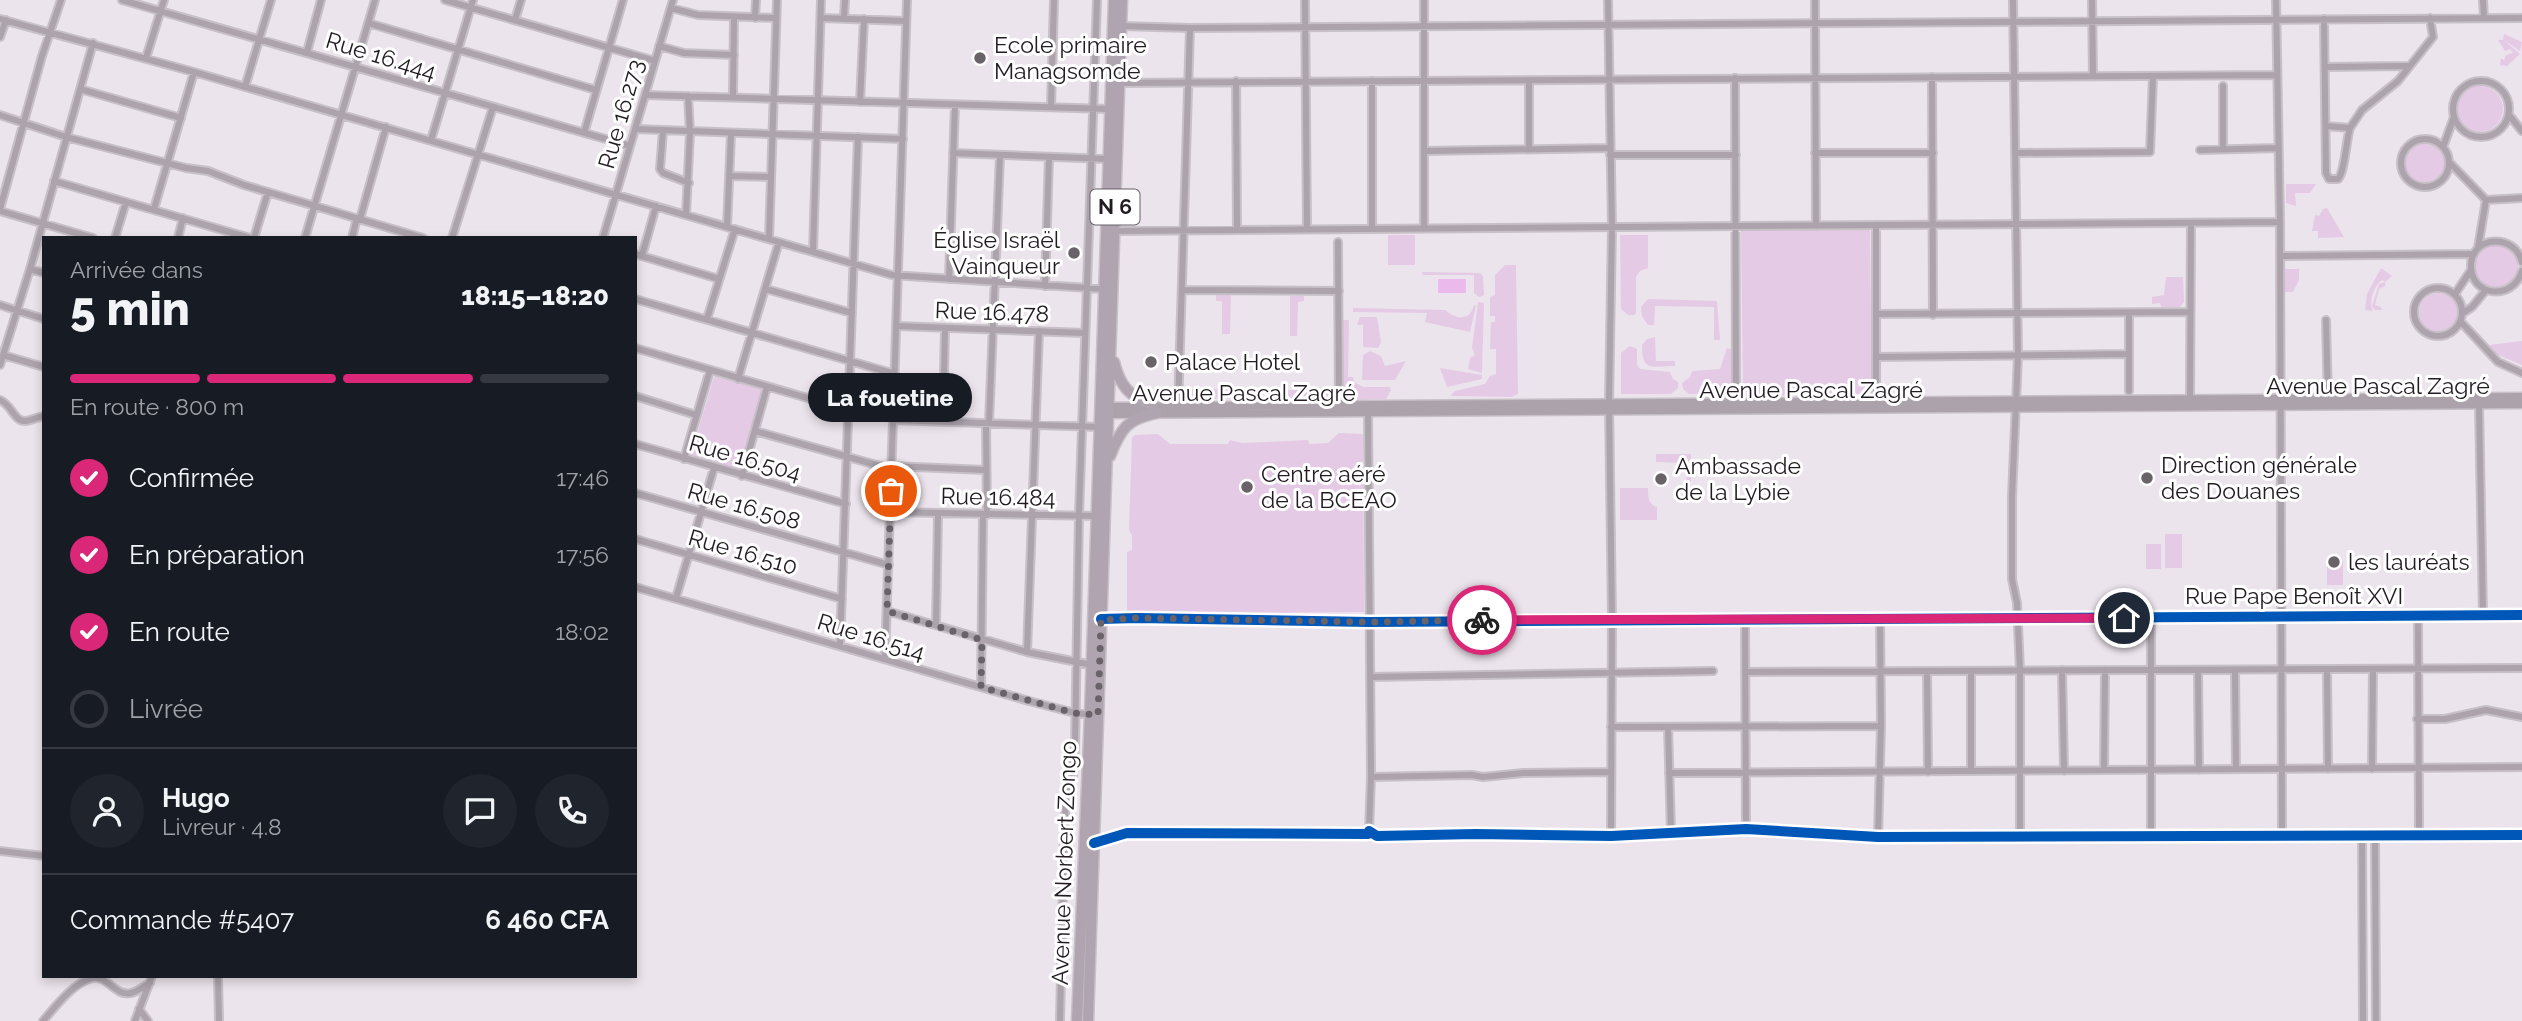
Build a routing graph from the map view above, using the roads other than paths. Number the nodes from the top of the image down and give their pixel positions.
1 (61, 0) edge
2 (122, 0) edge
3 (164, 0) edge
4 (271, 0) edge
5 (321, 0) edge
6 (374, 0) edge
7 (445, 0) edge
8 (474, 0) edge
9 (521, 0) edge
10 (673, 0) edge
11 (756, 0) edge
12 (777, 0) edge
13 (821, 0) edge
14 (845, 0) edge
15 (906, 0) edge
16 (1054, 0) edge
17 (1097, 0) edge
18 (1114, 0) edge
19 (1122, 0) edge
20 (1305, 0) edge
21 (1424, 0) edge
22 (1608, 0) edge
23 (1815, 0) edge
24 (2013, 0) edge
25 (2092, 0) edge
26 (2276, 0) edge
27 (2483, 0) edge
28 (620, 1) edge
29 (471, 8) junction
30 (671, 8) junction
31 (160, 10) junction
32 (734, 17) junction
33 (755, 18) junction
34 (822, 18) junction
35 (845, 18) junction
36 (2484, 18) junction
37 (2522, 18) edge
38 (775, 19) junction
39 (863, 19) junction
40 (2324, 19) junction
41 (2430, 19) junction
42 (3, 20) edge
43 (515, 20) junction
44 (2276, 20) junction
45 (905, 21) junction
46 (2092, 22) junction
47 (368, 23) junction
48 (2013, 23) junction
49 (1608, 24) junction
50 (1815, 24) junction
51 (1121, 26) junction
52 (1305, 27) junction
53 (1425, 27) junction
54 (1190, 28) junction
55 (51, 33) junction
56 (0, 37) edge
57 (259, 38) junction
58 (93, 43) junction
59 (659, 46) junction
60 (609, 49) junction
61 (458, 50) junction
62 (307, 52) junction
63 (733, 55) junction
64 (146, 58) junction
65 (655, 61) junction
66 (356, 66) junction
67 (2409, 66) junction
68 (2325, 67) junction
69 (194, 72) junction
70 (2014, 75) junction
71 (2276, 75) junction
72 (2093, 76) junction
73 (2153, 76) junction
74 (1815, 77) junction
75 (1932, 77) junction
76 (1735, 78) junction
77 (1608, 80) junction
78 (1189, 81) junction
79 (1237, 81) junction
80 (1372, 81) junction
81 (1423, 81) junction
82 (1529, 81) junction
83 (1306, 82) junction
84 (1115, 83) junction
85 (2223, 86) dead end
86 (245, 87) junction
87 (80, 89) junction
88 (596, 90) junction
89 (445, 94) junction
90 (645, 94) junction
91 (688, 96) junction
92 (733, 97) junction
93 (773, 99) junction
94 (818, 101) junction
95 (860, 102) junction
96 (904, 103) junction
97 (955, 104) junction
98 (493, 107) junction
99 (1051, 107) junction
100 (1094, 109) junction
101 (1110, 109) junction
102 (341, 115) junction
103 (2509, 115) junction
104 (0, 116) edge
105 (2454, 117) junction
106 (181, 118) junction
107 (24, 124) junction
108 (2326, 126) junction
109 (386, 127) junction
110 (2350, 128) junction
111 (635, 129) junction
112 (663, 131) junction
113 (2522, 131) edge
114 (584, 132) junction
115 (690, 132) junction
116 (731, 134) junction
117 (772, 135) junction
118 (66, 136) junction
119 (818, 136) junction
120 (858, 137) junction
121 (903, 139) junction
122 (431, 140) junction
123 (630, 146) junction
124 (2443, 147) junction
125 (2278, 148) junction
126 (1529, 149) junction
127 (2223, 149) junction
128 (2200, 150) dead end
129 (1424, 151) junction
130 (1610, 152) junction
131 (478, 153) junction
132 (953, 153) junction
133 (1815, 153) junction
134 (1933, 153) junction
135 (2016, 153) junction
136 (1000, 155) junction
137 (1736, 155) junction
138 (1049, 157) junction
139 (1093, 158) junction
140 (1108, 159) junction
141 (168, 163) junction
142 (2450, 163) junction
143 (730, 176) junction
144 (771, 177) junction
145 (54, 181) junction
146 (689, 183) junction
147 (268, 192) junction
148 (616, 195) junction
149 (2522, 198) edge
150 (2486, 200) junction
151 (126, 202) junction
152 (315, 205) junction
153 (656, 206) junction
154 (154, 209) junction
155 (0, 210) edge
156 (686, 215) junction
157 (183, 218) junction
158 (358, 219) junction
159 (2280, 222) junction
160 (43, 223) junction
161 (2191, 223) junction
162 (2017, 224) junction
163 (1876, 225) junction
164 (1934, 225) junction
165 (1735, 226) junction
166 (1816, 226) junction
167 (1612, 227) junction
168 (731, 228) junction
169 (1372, 228) junction
170 (1424, 228) junction
171 (1237, 229) junction
172 (1307, 229) junction
173 (1182, 230) junction
174 (1110, 231) junction
175 (86, 236) edge
176 (116, 236) edge
177 (178, 236) edge
178 (245, 236) edge
179 (253, 236) edge
180 (306, 236) edge
181 (353, 236) edge
182 (417, 236) edge
183 (453, 236) edge
184 (604, 236) edge
185 (769, 239) junction
186 (779, 242) junction
187 (1338, 242) dead end
188 (2476, 251) junction
189 (813, 252) junction
190 (639, 255) edge
191 (2280, 256) junction
192 (2522, 262) edge
193 (854, 264) junction
194 (30, 270) junction
195 (2471, 270) junction
196 (2522, 271) edge
197 (42, 273) edge
198 (898, 276) junction
199 (719, 279) junction
200 (949, 279) junction
201 (995, 282) junction
202 (1045, 286) junction
203 (1087, 288) junction
204 (766, 289) junction
205 (1104, 289) junction
206 (1182, 290) junction
207 (2486, 290) junction
208 (1339, 291) junction
209 (2455, 294) junction
210 (637, 300) edge
211 (0, 305) edge
212 (17, 311) junction
213 (2189, 312) junction
214 (852, 313) junction
215 (2129, 313) junction
216 (2463, 313) junction
217 (1876, 314) junction
218 (2017, 314) junction
219 (1933, 315) junction
220 (42, 318) edge
221 (707, 319) junction
222 (2326, 320) dead end
223 (2460, 322) junction
224 (897, 326) junction
225 (945, 328) junction
226 (992, 330) junction
227 (1039, 331) junction
228 (753, 332) junction
229 (1085, 333) junction
230 (637, 349) edge
231 (1111, 351) junction
232 (2129, 354) junction
233 (3, 355) junction
234 (2018, 355) junction
235 (1877, 357) junction
236 (851, 362) junction
237 (0, 365) edge
238 (42, 366) edge
239 (710, 370) junction
240 (2522, 373) edge
241 (895, 374) junction
242 (738, 379) junction
243 (767, 387) junction
244 (2129, 391) dead end
245 (637, 397) edge
246 (2522, 397) edge
247 (0, 400) edge
248 (2328, 402) junction
249 (2190, 403) junction
250 (2280, 403) junction
251 (2015, 404) junction
252 (2522, 404) edge
253 (1877, 405) junction
254 (2479, 405) junction
255 (1736, 406) junction
256 (1609, 407) junction
257 (1338, 409) junction
258 (849, 410) junction
259 (1105, 410) junction
260 (1155, 410) junction
261 (1177, 410) junction
262 (1368, 412) junction
263 (696, 415) junction
264 (42, 417) edge
265 (893, 420) junction
266 (943, 421) junction
267 (987, 423) junction
268 (1035, 425) junction
269 (1083, 427) junction
270 (1099, 427) junction
271 (755, 431) junction
272 (637, 445) edge
273 (847, 457) junction
274 (684, 459) junction
275 (1107, 463) junction
276 (891, 467) junction
277 (714, 468) junction
278 (986, 470) junction
279 (742, 476) junction
280 (637, 494) edge
281 (846, 504) junction
282 (701, 512) junction
283 (891, 512) junction
284 (938, 514) junction
285 (985, 515) junction
286 (1079, 515) junction
287 (1032, 516) junction
288 (1102, 516) junction
289 (637, 540) edge
290 (844, 553) junction
291 (689, 555) junction
292 (889, 565) junction
293 (637, 588) edge
294 (676, 598) junction
295 (842, 599) junction
296 (887, 611) junction
297 (2483, 615) junction
298 (2522, 615) edge
299 (2281, 616) junction
300 (2418, 616) junction
301 (2018, 618) junction
302 (2151, 618) junction
303 (1612, 619) junction
304 (1880, 619) junction
305 (1101, 620) junction
306 (1745, 620) junction
307 (1369, 622) junction
308 (936, 625) junction
309 (982, 640) junction
310 (839, 645) junction
311 (1027, 652) junction
312 (885, 659) junction
313 (1076, 663) junction
314 (1092, 665) junction
315 (2373, 668) junction
316 (2522, 668) edge
317 (2327, 669) junction
318 (2419, 669) junction
319 (2062, 670) junction
320 (2105, 670) junction
321 (2151, 670) junction
322 (2198, 670) junction
323 (2235, 670) junction
324 (2281, 670) junction
325 (1713, 671) dead end
326 (1880, 671) junction
327 (1927, 671) junction
328 (1971, 671) junction
329 (2020, 671) junction
330 (1612, 672) junction
331 (1745, 672) junction
332 (1370, 677) junction
333 (981, 687) junction
334 (1074, 713) junction
335 (1094, 715) junction
336 (2522, 717) edge
337 (2417, 719) junction
338 (1746, 726) junction
339 (1881, 726) junction
340 (1611, 727) junction
341 (1668, 727) junction
342 (2522, 767) edge
343 (2236, 769) junction
344 (2282, 769) junction
345 (2328, 769) junction
346 (2372, 769) junction
347 (2418, 769) junction
348 (2104, 770) junction
349 (2151, 770) junction
350 (2199, 770) junction
351 (1971, 771) junction
352 (2020, 771) junction
353 (2064, 771) junction
354 (1611, 772) junction
355 (1880, 772) junction
356 (1928, 772) junction
357 (1669, 773) junction
358 (1746, 773) junction
359 (1371, 777) junction
360 (1746, 829) junction
361 (1369, 831) junction
362 (1671, 832) junction
363 (2282, 835) junction
364 (2362, 835) junction
365 (2375, 835) junction
366 (2419, 835) junction
367 (2522, 835) edge
368 (1611, 836) junction
369 (2020, 836) junction
370 (2151, 836) junction
371 (1878, 837) junction
372 (1094, 843) junction
373 (0, 851) edge
374 (42, 856) edge
375 (218, 978) edge
376 (151, 980) edge
377 (139, 1009) junction
378 (43, 1021) edge
379 (135, 1021) edge
380 (148, 1021) edge
381 (219, 1021) edge
382 (1060, 1021) edge
383 (1077, 1021) edge
384 (1088, 1021) edge
385 (2363, 1021) edge
386 (2376, 1021) edge

1 - 55 street
2 - 31 street, Rue 16.444
3 - 31 street
4 - 57 street
5 - 62 street
6 - 47 street
7 - 29 street
8 - 29 street
9 - 43 street
10 - 30 street, Rue 16.273
11 - 33 street
12 - 38 street
13 - 34 street
14 - 35 street
15 - 45 street
16 - 99 street
17 - 100 street
18 - 84 main road, N 6
19 - 51 main road, N 6
20 - 52 street
21 - 53 street
22 - 49 street
23 - 50 street
24 - 48 street
25 - 46 street
26 - 44 street
27 - 36 street
28 - 60 street
29 - 43 street
29 - 61 street
30 - 32 street
30 - 59 street, Rue 16.273
31 - 57 street, Rue 16.444
31 - 64 street
32 - 33 street
32 - 63 street
33 - 38 street
34 - 35 street
34 - 94 street
35 - 39 street
36 - 37 street
36 - 41 street
38 - 93 street
39 - 45 street
39 - 95 street
40 - 41 street
40 - 44 street
40 - 68 street
41 - 67 street
42 - 55 street
42 - 56 street
43 - 60 street
44 - 46 street
44 - 71 street
45 - 96 street
46 - 48 street
46 - 72 street
47 - 61 street
47 - 66 street
48 - 50 street
48 - 70 street
49 - 50 street
49 - 53 street
49 - 77 street
50 - 74 street
51 - 54 street
51 - 84 main road, N 6
52 - 53 street
52 - 54 street
52 - 83 street
53 - 81 street
54 - 78 street
55 - 58 street
55 - 107 street
57 - 62 street, Rue 16.444
57 - 86 street
58 - 64 street
58 - 87 street
59 - 63 street
59 - 65 street, Rue 16.273
60 - 65 street
60 - 88 street
61 - 88 street
61 - 89 street
62 - 66 street, Rue 16.444
63 - 92 street
64 - 69 street
65 - 90 street, Rue 16.273
66 - 89 street, Rue 16.444
66 - 102 street
67 - 68 street
67 - 110 street
68 - 108 street
69 - 86 street
69 - 106 street
70 - 72 street
70 - 75 street
70 - 135 street
71 - 73 street
71 - 125 street
72 - 73 street
73 - 135 street
74 - 75 street
74 - 76 street
74 - 133 street
75 - 134 street
76 - 77 street
76 - 137 street
77 - 82 street
77 - 130 street
78 - 79 street
78 - 84 street
78 - 173 street
79 - 83 street
79 - 171 street
80 - 81 street
80 - 83 street
80 - 169 street
81 - 82 street
81 - 129 street
82 - 126 street
83 - 172 street
84 - 101 main road, N 6
84 - 174 main road, N 6
85 - 127 street
86 - 102 street
87 - 106 street
87 - 118 street
88 - 114 street
89 - 98 street, Rue 16.444
89 - 122 street
90 - 91 street
90 - 111 street, Rue 16.273
91 - 92 street
91 - 115 street
92 - 93 street
93 - 94 street
93 - 117 street
94 - 95 street
94 - 119 street
95 - 96 street
96 - 97 street
96 - 121 street
97 - 99 street
97 - 132 street
98 - 114 street, Rue 16.444
98 - 131 street
99 - 100 street
100 - 101 street
100 - 139 street
101 - 140 main road, N 6
102 - 109 street
102 - 152 street
103 - 105 street
103 - 105 street
103 - 113 street
104 - 107 street
105 - 124 street
106 - 141 street
107 - 118 street
107 - 155 street
108 - 110 street
108 - 110 street
109 - 122 street
109 - 158 street
111 - 112 street
111 - 123 street, Rue 16.273
112 - 115 street
112 - 146 street
114 - 123 street, Rue 16.444
115 - 116 street
115 - 146 street
116 - 117 street
116 - 143 street
117 - 119 street
117 - 144 street
118 - 141 street
118 - 145 street
119 - 120 street
119 - 189 street
120 - 121 street
120 - 193 street
121 - 198 street
122 - 131 street
123 - 148 street, Rue 16.273
124 - 142 street
124 - 142 street
125 - 127 street
125 - 159 street
126 - 129 street
126 - 130 street
127 - 128 street
129 - 170 street
130 - 137 street
130 - 167 street
131 - 148 street
131 - 183 street
132 - 136 street
132 - 200 street
133 - 134 street
133 - 166 street
134 - 164 street
135 - 162 street
136 - 138 street
136 - 201 street
137 - 165 street
138 - 139 street
138 - 202 street
139 - 140 street
139 - 203 street
140 - 174 main road, N 6
141 - 147 street
141 - 154 street
142 - 150 street
143 - 144 street
143 - 168 street
144 - 185 street
145 - 151 street
145 - 160 street
146 - 156 street
147 - 152 street
147 - 179 street
148 - 153 street
148 - 184 street, Rue 16.273
149 - 150 street
150 - 188 street
151 - 154 street
151 - 176 street
152 - 158 street
152 - 180 street
153 - 156 street
153 - 190 street
154 - 157 street
155 - 160 street
156 - 168 street
157 - 177 street
157 - 178 street
158 - 181 street
158 - 182 street
159 - 161 street
159 - 191 street
160 - 175 street
160 - 194 street
161 - 162 street
161 - 213 street
162 - 164 street
162 - 218 street
163 - 164 street
163 - 166 street
163 - 217 street
164 - 219 street
165 - 166 street
165 - 167 street
165 - 255 street
167 - 170 street
167 - 256 street
168 - 185 street
168 - 199 street
169 - 170 street
169 - 172 street
171 - 172 street
171 - 173 street
173 - 174 street
173 - 206 street
174 - 205 main road, N 6
174 - 231 main road, N 6
185 - 186 street
186 - 189 street
186 - 204 street
187 - 208 street
188 - 191 street
188 - 192 street
188 - 195 street
189 - 193 street
190 - 199 street
191 - 250 street
193 - 198 street
193 - 214 street
194 - 197 street
194 - 212 street
195 - 207 street
195 - 209 street
196 - 207 street
198 - 200 street
198 - 224 street
199 - 221 street
200 - 201 street
201 - 202 street
201 - 226 street
202 - 203 street
203 - 205 street
203 - 229 street
204 - 214 street
204 - 228 street
205 - 259 main road, N 6
206 - 208 street
206 - 261 street
207 - 216 street
208 - 257 street
209 - 216 street
209 - 223 street
210 - 221 street
211 - 212 street
212 - 220 street
212 - 233 street
213 - 215 street
213 - 249 street
214 - 236 street
215 - 218 street
215 - 232 street
216 - 223 street
217 - 219 street
217 - 235 street
218 - 219 street
218 - 234 street
221 - 228 street
222 - 248 street
223 - 240 street
224 - 225 street, Rue 16.478
224 - 241 street
225 - 226 street, Rue 16.478
225 - 266 street
226 - 227 street, Rue 16.478
226 - 267 street
227 - 229 street, Rue 16.478
227 - 268 street
228 - 236 street
228 - 242 street
229 - 269 street
230 - 239 street
231 - 259 main road, N 6
231 - 260 main road
232 - 234 street
232 - 244 street
233 - 237 street
233 - 238 street
234 - 235 street
234 - 251 street
235 - 253 street
236 - 241 street
236 - 258 street
239 - 242 street
239 - 263 street
241 - 265 street
242 - 243 street
243 - 258 street
243 - 271 street
245 - 263 street
246 - 248 main road, Avenue Pascal Zagré
247 - 264 street
248 - 250 main road, Avenue Pascal Zagré
248 - 254 main road, Avenue Pascal Zagré
249 - 250 main road, Avenue Pascal Zagré
249 - 251 main road, Avenue Pascal Zagré
250 - 299 street
251 - 253 main road, Avenue Pascal Zagré
251 - 301 street
252 - 254 main road, Avenue Pascal Zagré
253 - 255 main road, Avenue Pascal Zagré
254 - 297 street
255 - 256 main road, Avenue Pascal Zagré
256 - 257 main road, Avenue Pascal Zagré
256 - 262 main road, Avenue Pascal Zagré
256 - 303 street
257 - 261 main road, Avenue Pascal Zagré
257 - 262 main road, Avenue Pascal Zagré
258 - 273 street
259 - 260 main road, Avenue Pascal Zagré
259 - 270 main road, Avenue Norbert Zongo / N 6
259 - 275 main road, Avenue Norbert Zongo / N 6
260 - 261 main road, Avenue Pascal Zagré
260 - 275 main road
262 - 307 street
263 - 274 street
265 - 266 street
265 - 276 street
266 - 267 street
267 - 268 street
267 - 278 street
268 - 269 street
268 - 287 street
269 - 270 street
269 - 286 street
270 - 288 main road, Avenue Norbert Zongo / N 6
271 - 273 street
271 - 279 street
272 - 274 street, Rue 16.504
273 - 276 street
273 - 281 street
274 - 277 street, Rue 16.504
275 - 288 main road, Avenue Norbert Zongo / N 6
276 - 278 street
276 - 283 street
277 - 279 street, Rue 16.504
277 - 282 street
278 - 285 street
279 - 281 street, Rue 16.504
280 - 282 street, Rue 16.508
281 - 290 street
282 - 290 street, Rue 16.508
282 - 291 street
283 - 284 street, Rue 16.484
283 - 292 street
284 - 285 street, Rue 16.484
284 - 308 street
285 - 287 street, Rue 16.484
285 - 309 street
286 - 287 street, Rue 16.484
286 - 288 street, Rue 16.484
286 - 313 street
287 - 311 street
288 - 305 main road, Avenue Norbert Zongo / N 6
288 - 314 main road, Avenue Norbert Zongo / N 6
289 - 291 street, Rue 16.510
290 - 292 street, Rue 16.508
290 - 295 street
291 - 294 street
291 - 295 street, Rue 16.510
292 - 296 street
293 - 294 street, Rue 16.514
294 - 310 street, Rue 16.514
295 - 310 street
296 - 308 street
296 - 312 street
297 - 298 street, Rue Pape Benoît XVI
297 - 300 street, Rue Pape Benoît XVI
299 - 300 street, Rue Pape Benoît XVI
299 - 302 street, Rue Pape Benoît XVI
299 - 324 street
300 - 318 street
301 - 302 street, Rue Pape Benoît XVI
301 - 304 street, Rue Pape Benoît XVI
301 - 329 street
302 - 321 street
303 - 306 street, Rue Pape Benoît XVI
303 - 307 street, Rue Pape Benoît XVI
303 - 330 street
304 - 306 street, Rue Pape Benoît XVI
304 - 326 street
305 - 307 street, Rue Pape Benoît XVI
305 - 335 main road, Avenue Norbert Zongo / N 6
306 - 331 street
307 - 332 street
308 - 309 street
309 - 311 street
309 - 333 street
310 - 312 street, Rue 16.514
311 - 313 street
312 - 333 street, Rue 16.514
313 - 314 street
313 - 334 street
314 - 335 main road, Avenue Norbert Zongo / N 6
315 - 317 street
315 - 318 street
315 - 346 street
316 - 318 street
317 - 324 street
317 - 345 street
318 - 337 street
319 - 320 street
319 - 329 street
319 - 353 street
320 - 321 street
320 - 348 street
321 - 322 street
321 - 349 street
322 - 323 street
322 - 350 street
323 - 324 street
323 - 343 street
324 - 344 street
325 - 330 street
326 - 327 street
326 - 331 street
326 - 339 street
327 - 328 street
327 - 356 street
328 - 329 street
328 - 351 street
329 - 352 street
330 - 332 street
330 - 340 street
331 - 338 street
332 - 359 street
333 - 334 street, Rue 16.514
334 - 335 street, Rue 16.514
334 - 382 street
335 - 372 main road, Avenue Norbert Zongo / N 6
335 - 383 main road, Avenue Norbert Zongo / N 6
336 - 337 street
337 - 347 street
338 - 339 street
338 - 341 street
338 - 358 street
339 - 355 street
340 - 341 street
340 - 354 street
341 - 357 street
342 - 347 street
343 - 344 street
343 - 350 street
344 - 345 street
344 - 363 street
345 - 346 street
346 - 347 street
347 - 366 street
348 - 349 street
348 - 353 street
349 - 350 street
349 - 370 street
351 - 352 street
351 - 356 street
352 - 353 street
352 - 369 street
354 - 359 street
354 - 368 street
355 - 356 street
355 - 358 street
355 - 371 street
357 - 358 street
357 - 362 street
358 - 360 street
359 - 361 street
360 - 362 street
360 - 371 street
361 - 368 street
361 - 372 street
362 - 368 street
363 - 364 street
363 - 370 street
364 - 365 street
364 - 385 street
365 - 366 street
365 - 386 street
366 - 367 street
369 - 370 street
369 - 371 street
372 - 384 main road, Avenue Norbert Zongo / N 6
373 - 374 street
375 - 381 street
376 - 377 street
376 - 378 street
377 - 379 street
377 - 380 street

